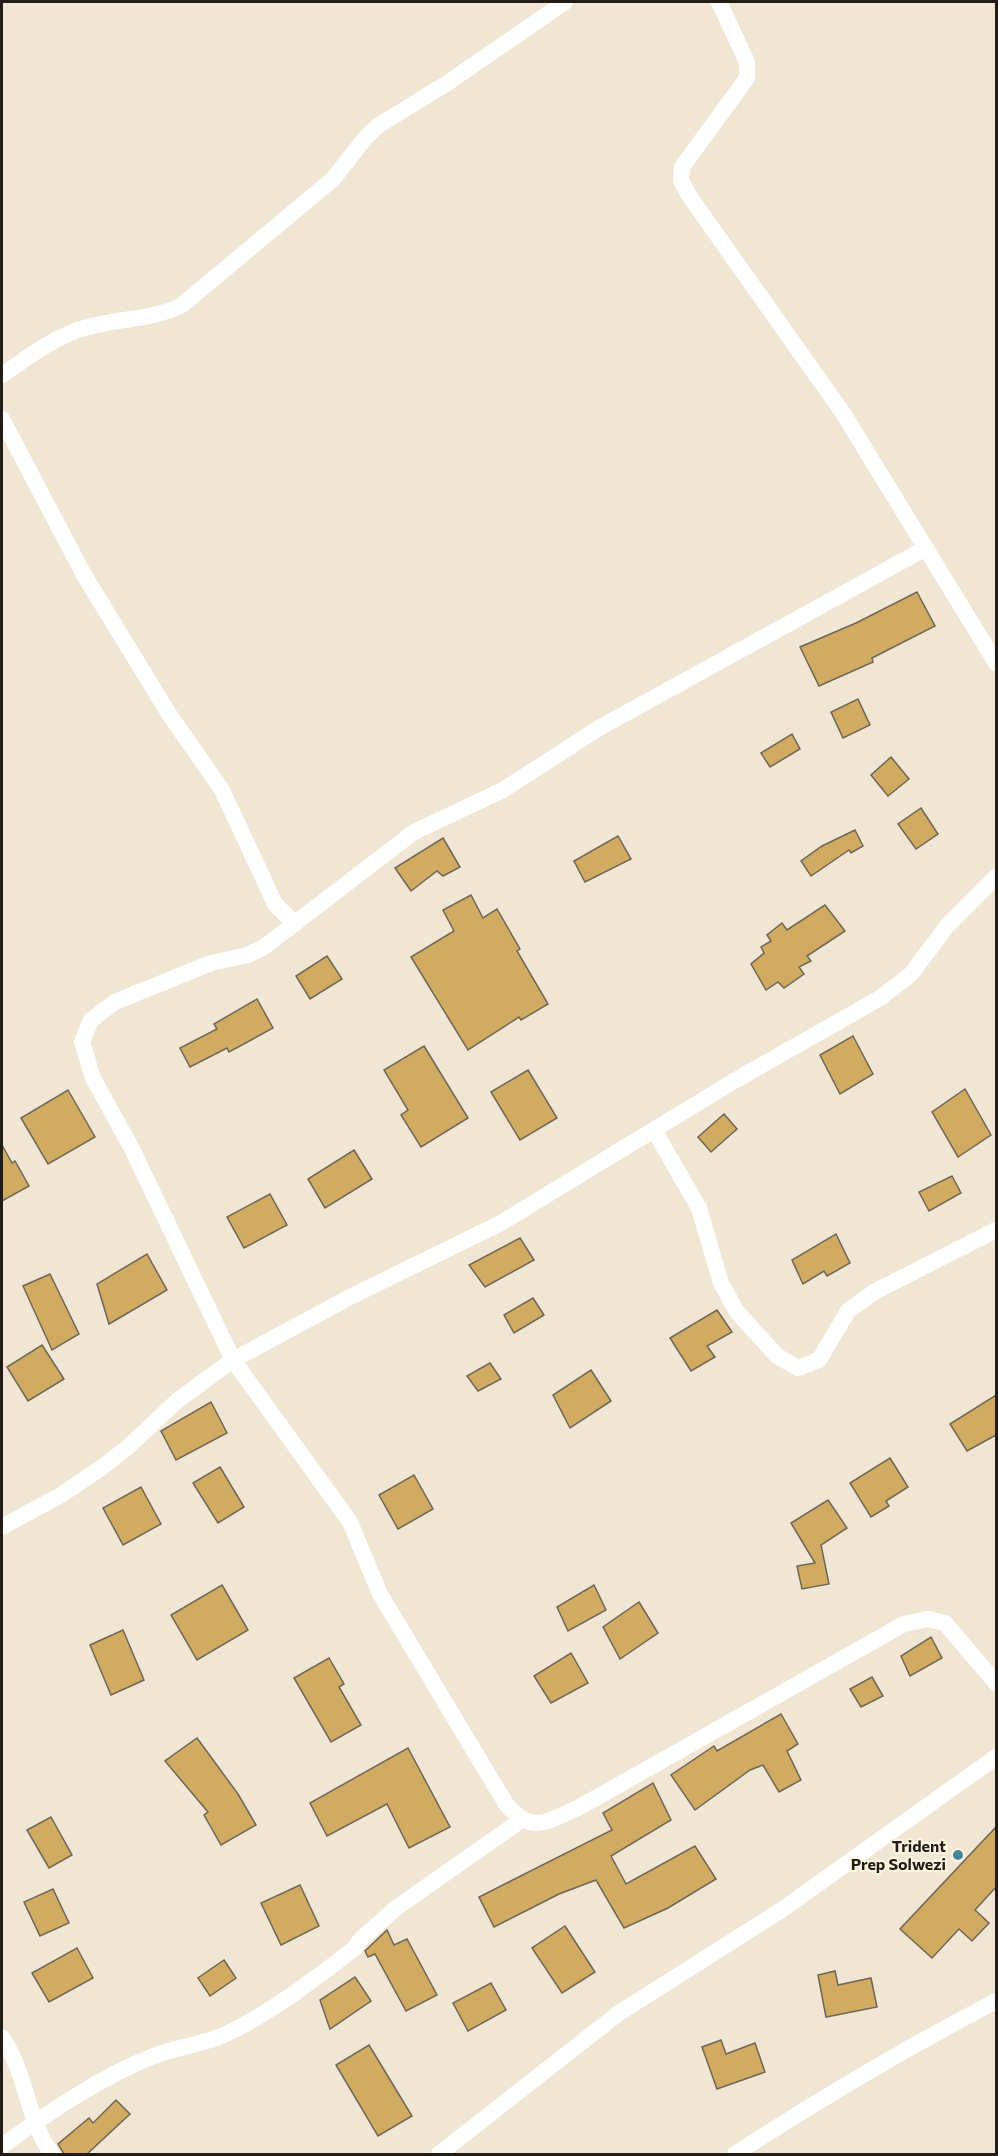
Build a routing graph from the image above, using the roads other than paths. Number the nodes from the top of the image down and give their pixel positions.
1 (565, 2) edge
2 (719, 2) edge
3 (2, 375) edge
4 (2, 419) edge
5 (926, 548) junction
6 (996, 663) edge
7 (996, 877) edge
8 (295, 924) junction
9 (654, 1130) junction
10 (996, 1230) edge
11 (233, 1360) junction
12 (2, 1527) edge
13 (996, 1683) edge
14 (996, 1757) edge
15 (520, 1821) junction
16 (996, 2001) edge
17 (2, 2037) edge
18 (36, 2122) junction
19 (2, 2146) edge
20 (52, 2154) edge
21 (439, 2154) edge
22 (735, 2154) edge

1 - 3 street
2 - 5 street
4 - 8 street
5 - 6 street
5 - 8 street
7 - 9 street
8 - 11 street
9 - 10 street
9 - 11 street
11 - 12 street
11 - 15 street
13 - 15 street
14 - 21 street
15 - 18 street
16 - 22 street
17 - 18 street
18 - 19 street
18 - 20 street

